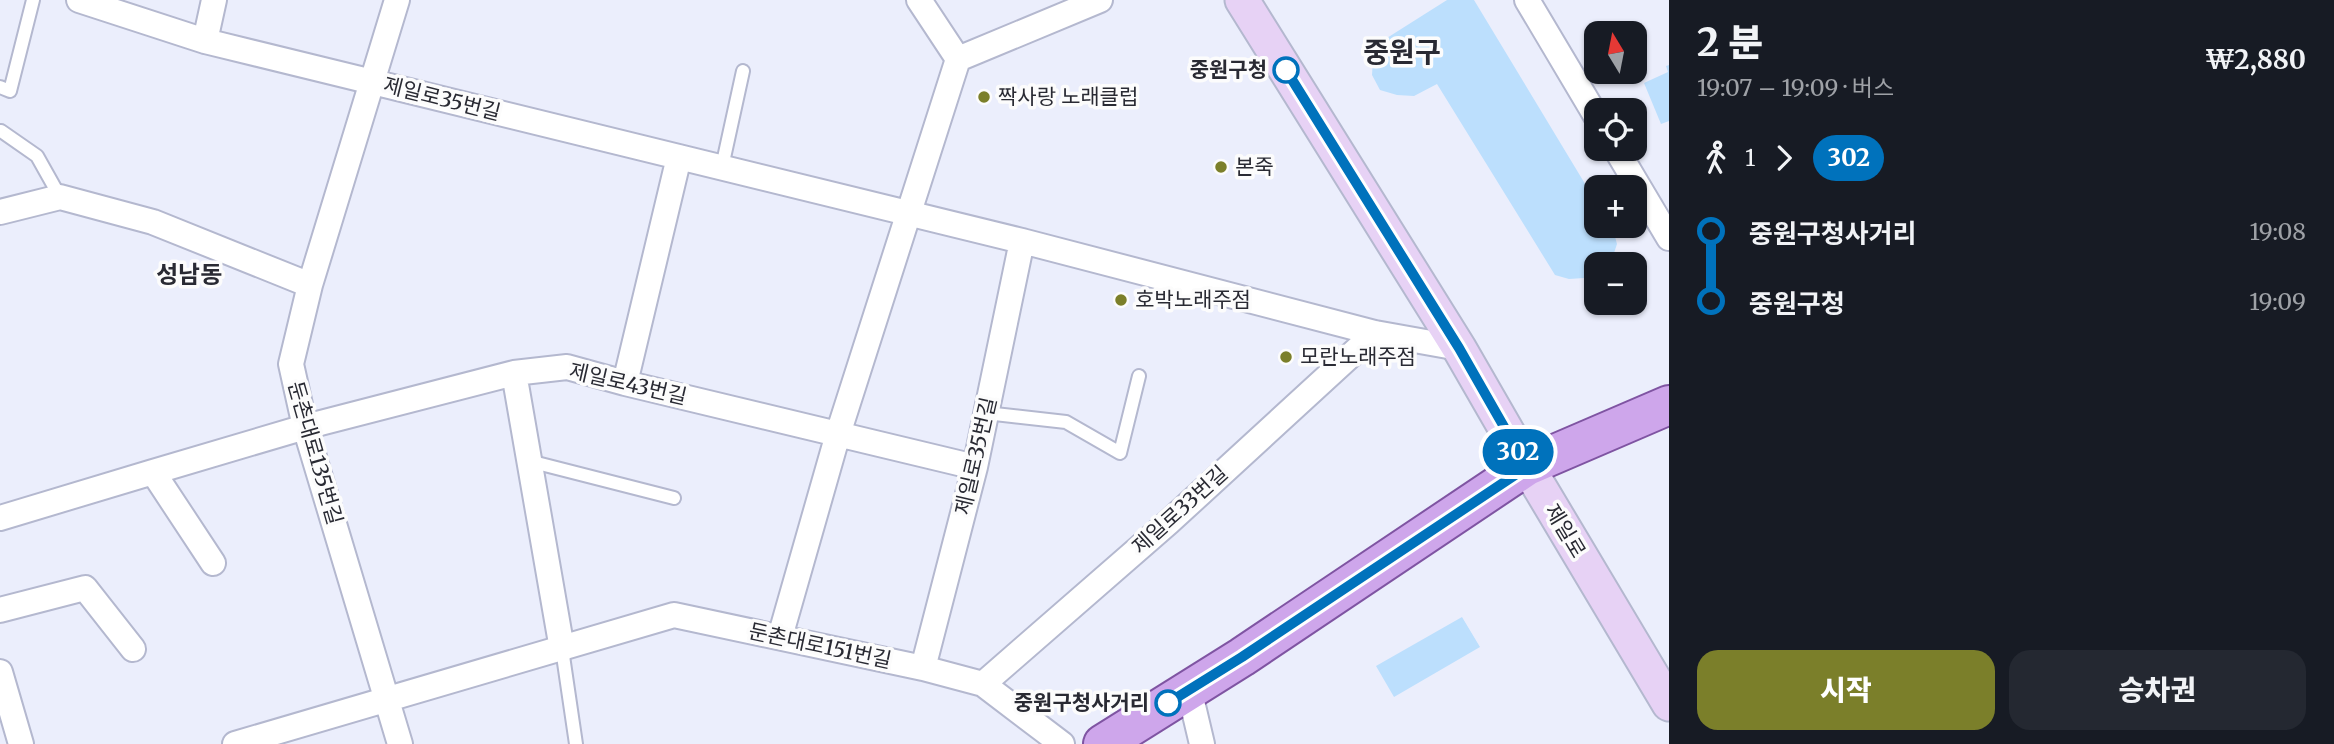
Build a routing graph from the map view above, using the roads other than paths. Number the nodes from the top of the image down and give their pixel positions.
1 (33, 0) edge
2 (79, 0) edge
3 (214, 0) edge
4 (397, 0) edge
5 (919, 0) edge
6 (1100, 0) edge
7 (1242, 0) edge
8 (1527, 0) edge
9 (1064, 7) edge
10 (205, 41) junction
11 (958, 59) junction
12 (743, 71) dead end
13 (372, 81) junction
14 (0, 87) edge
15 (1585, 98) edge
16 (1, 131) edge
17 (679, 158) junction
18 (1623, 161) edge
19 (722, 167) junction
20 (60, 197) junction
21 (0, 212) edge
22 (908, 213) junction
23 (1669, 238) edge
24 (1022, 241) junction
25 (310, 285) junction
26 (1375, 333) junction
27 (1459, 348) junction
28 (514, 373) junction
29 (1139, 376) dead end
30 (625, 383) junction
31 (1669, 405) edge
32 (986, 413) junction
33 (305, 427) junction
34 (838, 434) junction
35 (529, 461) junction
36 (975, 467) junction
37 (1527, 467) junction
38 (153, 472) junction
39 (674, 498) dead end
40 (0, 518) edge
41 (213, 563) dead end
42 (0, 610) edge
43 (780, 637) junction
44 (133, 649) dead end
45 (562, 649) junction
46 (923, 668) junction
47 (0, 672) edge
48 (983, 684) junction
49 (1189, 689) junction
50 (388, 699) junction
51 (1669, 704) edge
52 (21, 744) edge
53 (235, 744) edge
54 (400, 744) edge
55 (576, 744) edge
56 (1062, 744) edge
57 (1103, 744) edge
58 (1202, 744) edge

1 - 14 lane
2 - 10 street, 제일로35번길
3 - 10 street
4 - 13 street, 둔촌대로135번길
5 - 11 street
6 - 9 street
7 - 27 main road, 제일로
8 - 15 street
9 - 11 street
10 - 13 street, 제일로35번길
11 - 22 street
12 - 19 lane
13 - 17 street, 제일로35번길
13 - 25 street, 둔촌대로135번길
16 - 20 lane
17 - 19 street, 제일로35번길
17 - 30 street
18 - 23 street
19 - 22 street, 제일로35번길
20 - 21 street
20 - 25 street
22 - 24 street, 제일로35번길
22 - 34 street
24 - 26 street, 제일로35번길
24 - 32 street, 제일로35번길
25 - 33 street, 둔촌대로135번길
26 - 27 street, 제일로35번길
26 - 48 street, 제일로33번길
27 - 37 main road, 제일로
28 - 30 street, 제일로43번길
28 - 33 street, 제일로43번길
28 - 35 street
29 - 32 lane
30 - 34 street, 제일로43번길
31 - 37 main road
32 - 36 street, 제일로35번길
33 - 38 street, 제일로43번길
33 - 50 street, 둔촌대로135번길
34 - 36 street, 제일로43번길
34 - 43 street
35 - 39 lane
35 - 45 street
36 - 46 street, 제일로35번길
37 - 49 main road
37 - 51 main road, 제일로
38 - 40 street, 제일로43번길
38 - 41 street
42 - 44 street
43 - 45 street, 둔촌대로151번길
43 - 46 street, 둔촌대로151번길
45 - 50 street, 둔촌대로151번길
45 - 55 lane
46 - 48 street, 둔촌대로151번길
47 - 52 street
48 - 56 street, 둔촌대로151번길
49 - 57 main road
49 - 58 street
50 - 53 street, 둔촌대로151번길
50 - 54 street, 둔촌대로135번길

